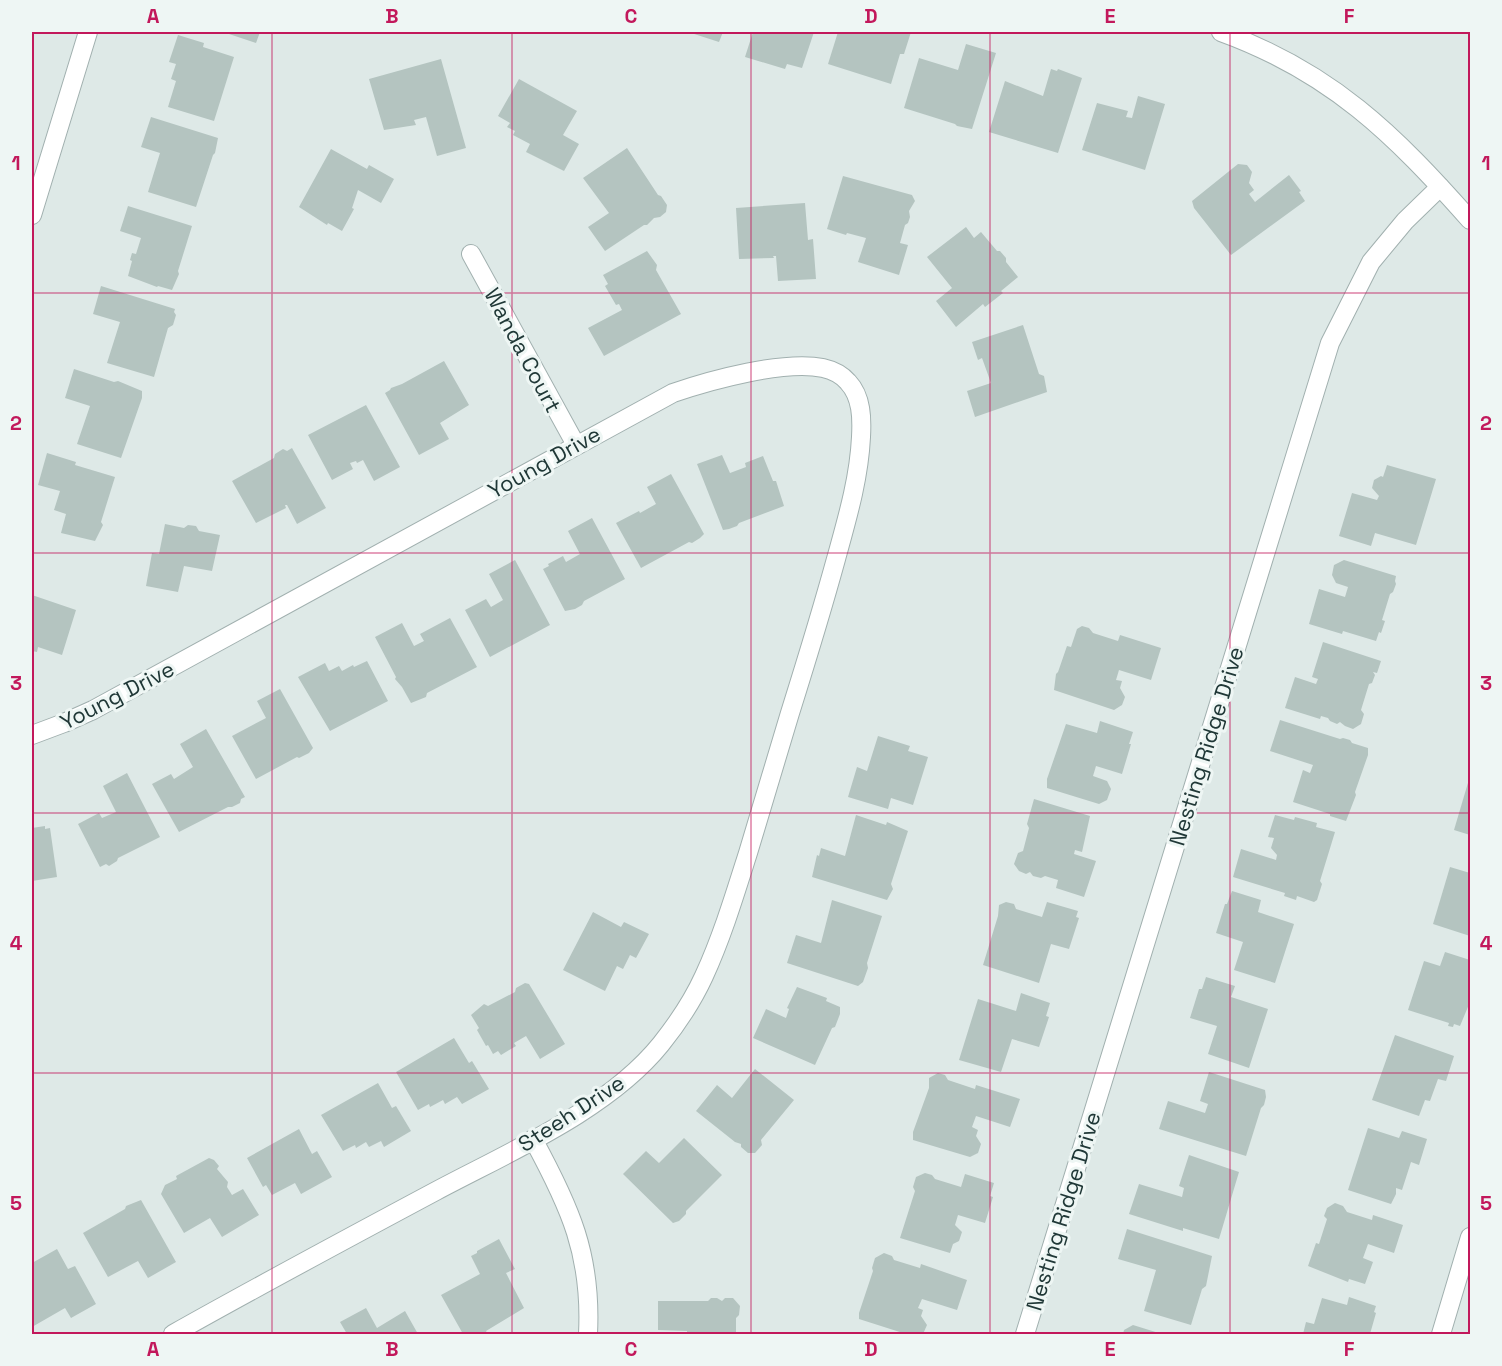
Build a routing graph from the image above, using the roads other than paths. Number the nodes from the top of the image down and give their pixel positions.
1 (88, 32) edge
2 (1221, 32) edge
3 (1440, 187) junction
4 (32, 215) edge
5 (1470, 220) edge
6 (471, 254) dead end
7 (576, 445) junction
8 (818, 625) joint
9 (32, 735) edge
10 (533, 1139) junction
11 (1470, 1237) edge
12 (173, 1335) edge
13 (588, 1335) edge
14 (1025, 1335) edge
15 (1441, 1335) edge

1 - 4 street
2 - 3 street
3 - 5 street
3 - 14 street, Nesting Ridge Drive
6 - 7 street, Wanda Court
7 - 8 street, Young Drive
7 - 9 street, Young Drive
8 - 10 street, Steeh Drive
10 - 12 street, Steeh Drive
10 - 13 street
11 - 15 street

